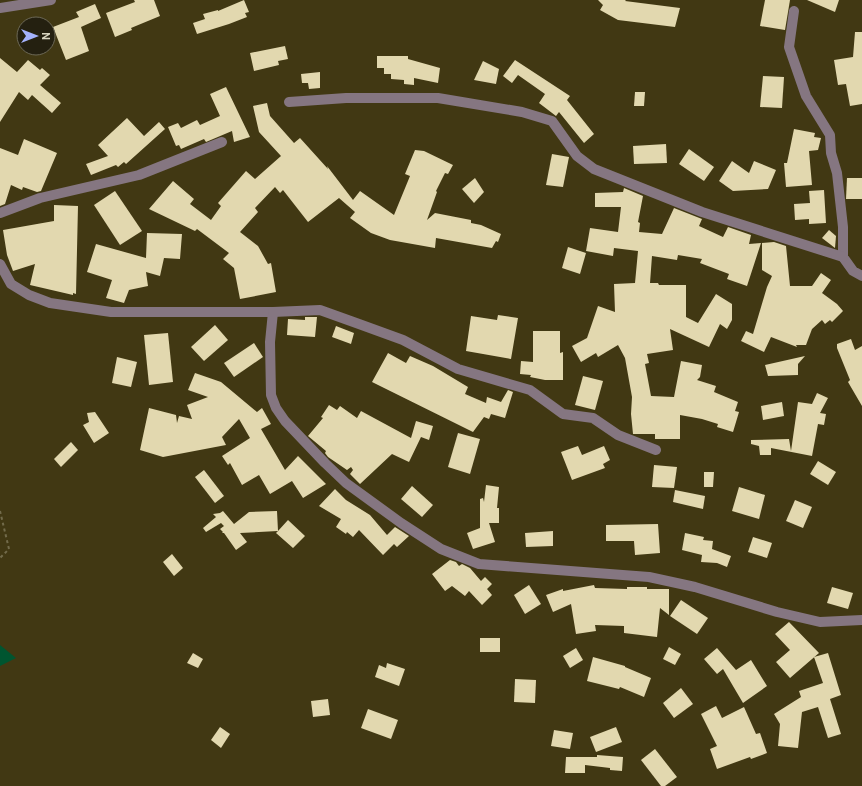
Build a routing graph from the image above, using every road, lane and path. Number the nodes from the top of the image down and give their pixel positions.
1 (51, 0) edge
2 (0, 8) edge
3 (794, 11) dead end
4 (289, 102) dead end
5 (222, 142) dead end
6 (0, 213) edge
7 (843, 257) junction
8 (0, 264) edge
9 (853, 271) junction
10 (862, 276) edge
11 (862, 286) edge
12 (273, 312) junction
13 (656, 450) dead end
14 (0, 511) edge
15 (0, 558) edge
16 (862, 620) edge

1 - 2 street
3 - 7 street
4 - 7 street
5 - 6 street
7 - 9 street
8 - 12 street
9 - 10 street
9 - 11 street
12 - 13 street
12 - 16 street
14 - 15 path

